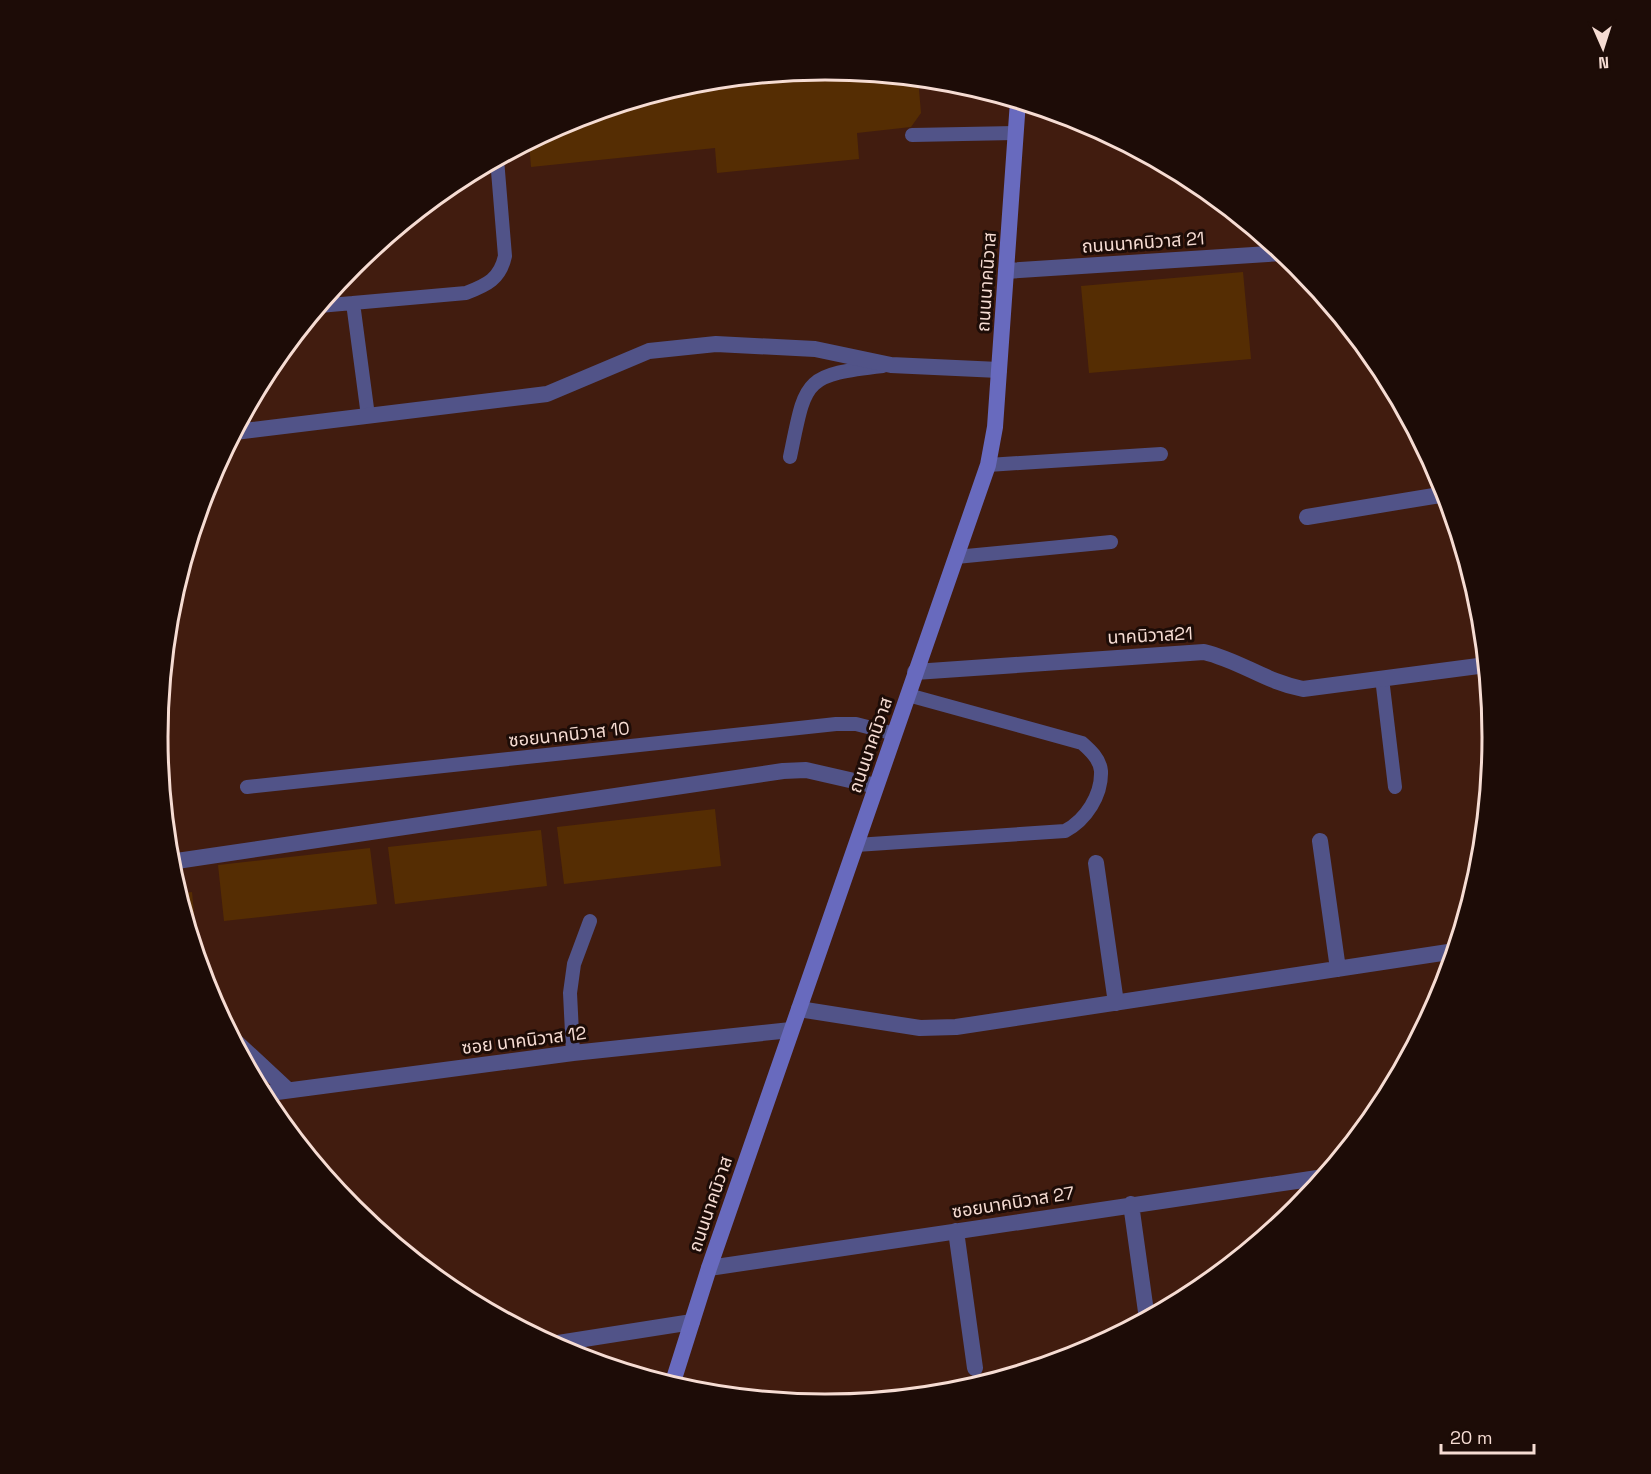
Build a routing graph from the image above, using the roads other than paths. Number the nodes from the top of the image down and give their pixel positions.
1 (1017, 108) edge
2 (1015, 133) junction
3 (912, 135) dead end
4 (498, 168) edge
5 (1271, 254) edge
6 (1006, 271) junction
7 (353, 303) junction
8 (329, 305) edge
9 (891, 365) junction
10 (999, 370) junction
11 (368, 416) junction
12 (244, 431) edge
13 (1161, 454) dead end
14 (790, 457) dead end
15 (988, 465) junction
16 (1437, 496) edge
17 (1307, 517) dead end
18 (1111, 542) dead end
19 (956, 557) junction
20 (1479, 666) edge
21 (915, 672) junction
22 (1382, 678) junction
23 (908, 695) junction
24 (895, 734) junction
25 (876, 786) junction
26 (247, 787) dead end
27 (1395, 787) dead end
28 (1320, 841) dead end
29 (856, 845) junction
30 (180, 860) edge
31 (1096, 863) dead end
32 (590, 921) dead end
33 (1446, 952) edge
34 (1338, 969) junction
35 (1116, 1003) junction
36 (799, 1009) junction
37 (792, 1030) junction
38 (573, 1053) junction
39 (250, 1055) edge
40 (288, 1090) junction
41 (273, 1092) edge
42 (1308, 1183) edge
43 (1131, 1204) junction
44 (956, 1231) junction
45 (709, 1268) junction
46 (1146, 1311) edge
47 (692, 1322) junction
48 (568, 1341) edge
49 (975, 1368) dead end
50 (675, 1377) edge

1 - 2 main road, ถนนนาคนิวาส
2 - 3 lane
2 - 6 main road, ถนนนาคนิวาส
4 - 7 lane
5 - 6 street, ถนนนาคนิวาส 21
6 - 10 main road, ถนนนาคนิวาส
7 - 8 lane
7 - 11 lane
9 - 10 street
9 - 11 street
9 - 14 lane
10 - 15 main road, ถนนนาคนิวาส
11 - 12 street
13 - 15 lane
15 - 19 main road, ถนนนาคนิวาส
16 - 17 street
18 - 19 lane
19 - 21 main road, ถนนนาคนิวาส
20 - 22 street, นาคนิวาส21
21 - 22 street, นาคนิวาส21
21 - 23 main road, ถนนนาคนิวาส
22 - 27 lane
23 - 24 main road, ถนนนาคนิวาส
23 - 29 lane
24 - 25 main road, ถนนนาคนิวาส
24 - 26 lane, ซอยนาคนิวาส 10
25 - 29 main road, ถนนนาคนิวาส
25 - 30 street
28 - 34 street
29 - 36 main road, ถนนนาคนิวาส
31 - 35 street
32 - 38 lane
33 - 34 street
34 - 35 street
35 - 36 street
36 - 37 main road, ถนนนาคนิวาส
37 - 38 street, ซอย นาคนิวาส 12
37 - 45 main road, ถนนนาคนิวาส
38 - 40 street, ซอย นาคนิวาส 12
39 - 40 street
40 - 41 street, ซอย นาคนิวาส 12
42 - 43 street, ซอยนาคนิวาส 27
43 - 44 street, ซอยนาคนิวาส 27
43 - 46 street
44 - 45 street, ซอยนาคนิวาส 27
44 - 49 street
45 - 47 main road, ถนนนาคนิวาส
47 - 48 street
47 - 50 main road, ถนนนาคนิวาส

